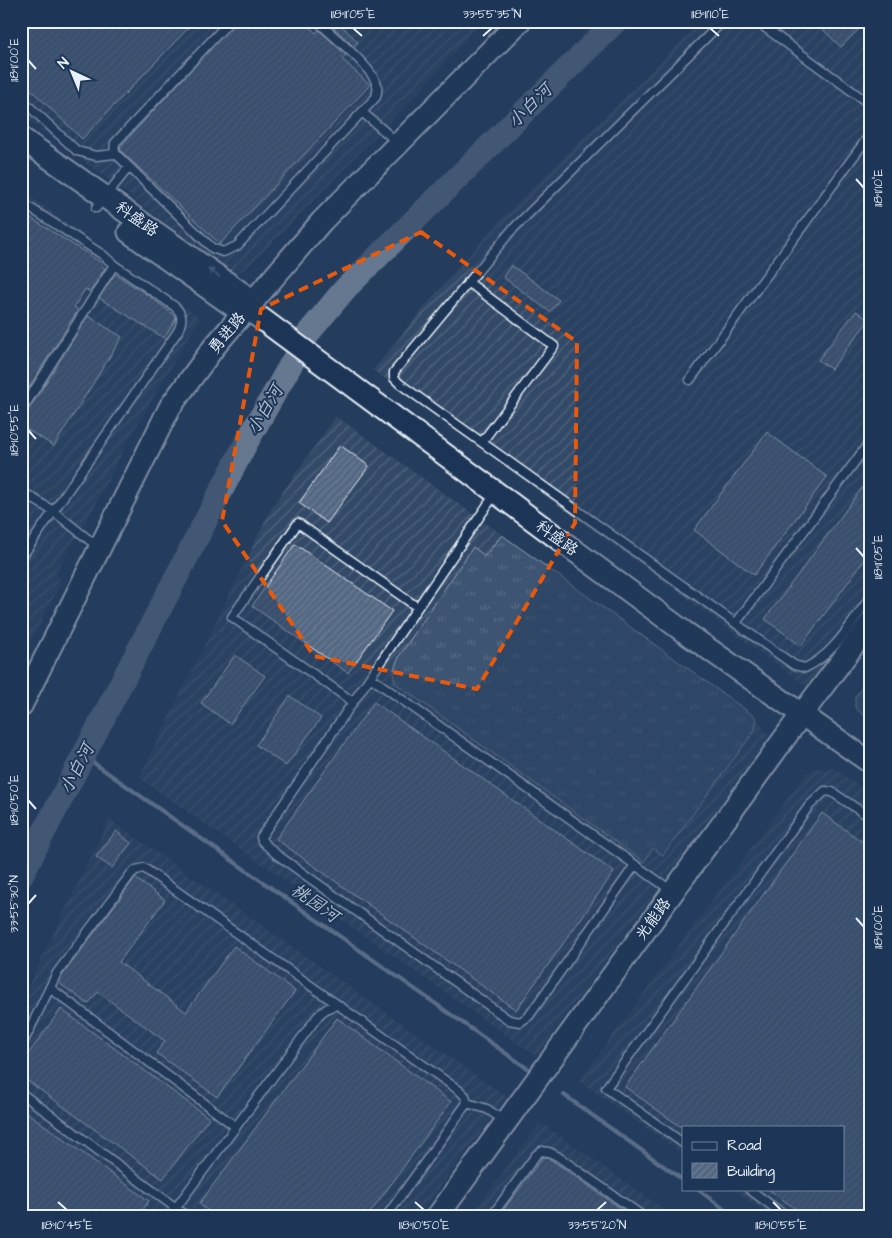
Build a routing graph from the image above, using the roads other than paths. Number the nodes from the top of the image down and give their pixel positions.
1 (230, 21) edge
2 (317, 21) edge
3 (520, 21) edge
4 (723, 21) edge
5 (756, 21) edge
6 (21, 99) edge
7 (871, 105) edge
8 (362, 112) junction
9 (871, 133) edge
10 (21, 138) edge
11 (398, 144) junction
12 (115, 154) junction
13 (21, 155) edge
14 (129, 167) junction
15 (21, 202) edge
16 (100, 202) junction
17 (114, 266) junction
18 (468, 282) junction
19 (248, 307) junction
20 (690, 380) dead end
21 (21, 411) edge
22 (871, 440) edge
23 (482, 442) junction
24 (21, 491) edge
25 (496, 493) junction
26 (53, 511) junction
27 (100, 548) junction
28 (21, 558) edge
29 (871, 596) edge
30 (418, 607) junction
31 (871, 622) edge
32 (736, 623) junction
33 (370, 677) junction
34 (353, 702) junction
35 (21, 706) edge
36 (802, 714) junction
37 (871, 763) edge
38 (871, 818) edge
39 (635, 865) junction
40 (673, 892) junction
41 (50, 988) junction
42 (338, 1005) junction
43 (21, 1047) edge
44 (21, 1093) edge
45 (467, 1103) junction
46 (506, 1122) junction
47 (236, 1127) junction
48 (682, 1141) edge
49 (750, 1190) edge
50 (176, 1208) junction
51 (169, 1217) edge
52 (188, 1217) edge
53 (386, 1217) edge
54 (437, 1217) edge
55 (491, 1217) edge
56 (644, 1217) edge
57 (787, 1217) edge

1 - 12 lane
2 - 8 lane
3 - 11 street, 勇进路
4 - 18 lane
5 - 7 lane
6 - 12 lane
8 - 11 lane
8 - 14 lane
9 - 20 lane
10 - 16 street, 科盛路
11 - 19 street, 勇进路
12 - 14 lane
13 - 16 street, 科盛路
14 - 16 lane
15 - 17 lane
16 - 19 street, 科盛路
17 - 21 lane
17 - 26 lane
18 - 23 lane
18 - 23 lane
19 - 25 street, 科盛路
19 - 27 street, 勇进路
22 - 32 lane
23 - 32 lane
24 - 26 lane
25 - 30 lane
25 - 36 street, 科盛路
26 - 27 lane
26 - 28 lane
27 - 35 street, 勇进路
29 - 32 lane
30 - 33 lane
30 - 34 lane
31 - 36 street, 光能路
33 - 34 lane
33 - 39 lane
34 - 39 lane
36 - 37 street, 科盛路
36 - 40 street, 光能路
38 - 48 lane
39 - 40 lane
40 - 46 street, 光能路
41 - 42 lane
41 - 43 lane
41 - 47 lane
42 - 45 lane
42 - 47 lane
44 - 50 lane
45 - 46 lane
45 - 53 lane
46 - 54 street, 光能路
47 - 50 lane
49 - 57 lane
50 - 51 lane
50 - 52 lane
55 - 56 lane

